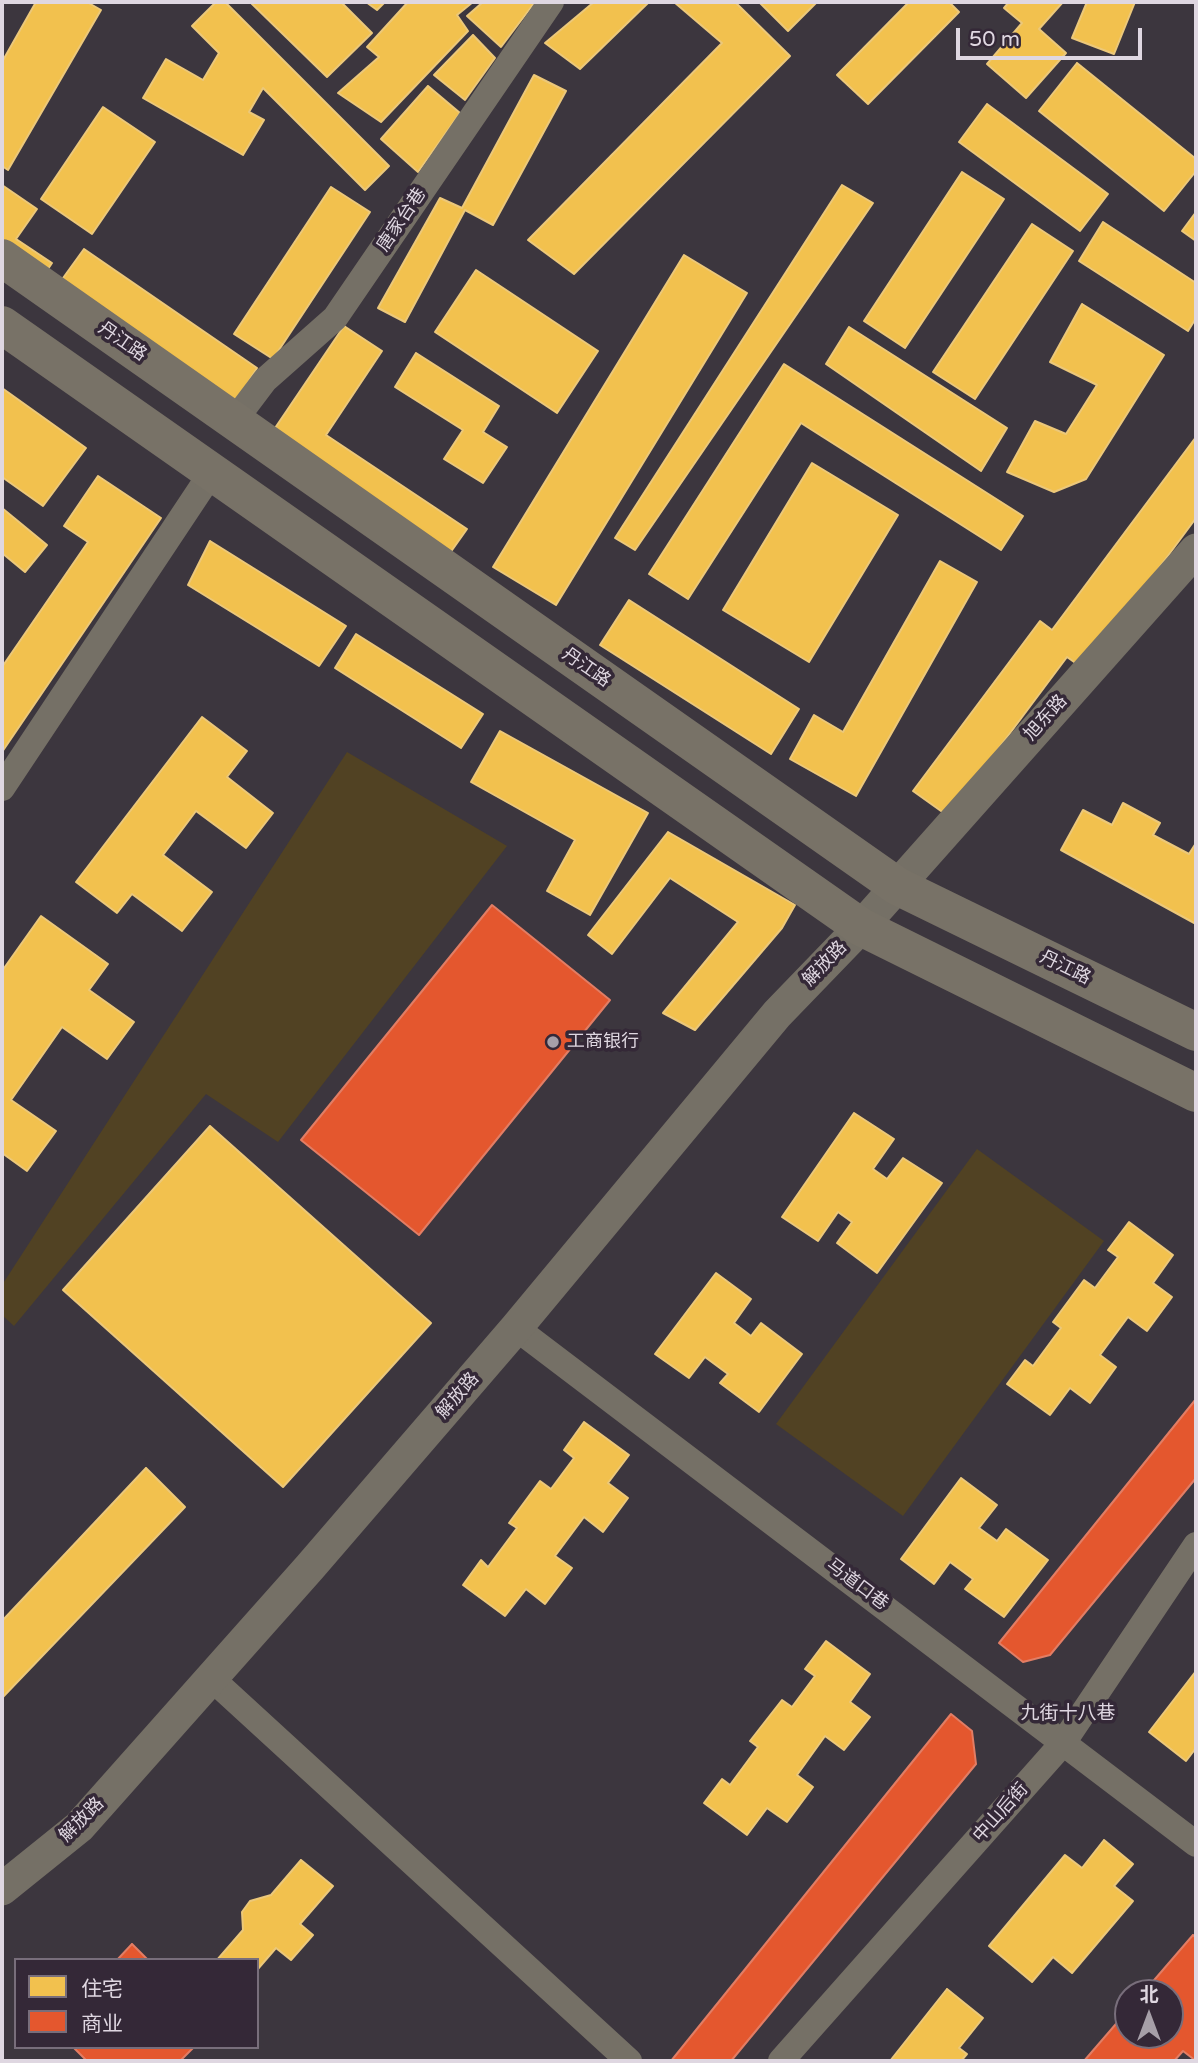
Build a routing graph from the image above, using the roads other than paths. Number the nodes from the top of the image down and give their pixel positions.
1 (551, 2) edge
2 (2, 258) edge
3 (2, 325) edge
4 (234, 421) junction
5 (212, 472) junction
6 (1196, 550) edge
7 (2, 788) edge
8 (897, 886) junction
9 (861, 927) junction
10 (1196, 1032) edge
11 (1196, 1093) edge
12 (516, 1328) junction
13 (1196, 1545) edge
14 (211, 1678) junction
15 (1063, 1743) junction
16 (1196, 1844) edge
17 (2, 1889) edge
18 (629, 2061) edge
19 (781, 2061) edge

1 - 4 street, 唐家台巷
2 - 4 main road, 丹江路
3 - 5 main road
4 - 8 main road, 丹江路
5 - 7 street
5 - 9 main road
6 - 8 street, 旭东路
8 - 9 street, 解放路
8 - 10 main road, 丹江路
9 - 11 main road
9 - 12 street, 解放路
12 - 14 street, 解放路
12 - 15 street, 马道口巷
13 - 15 street, 中山后街
14 - 17 street, 解放路
14 - 18 street
15 - 16 street, 马道口巷
15 - 19 street, 中山后街

